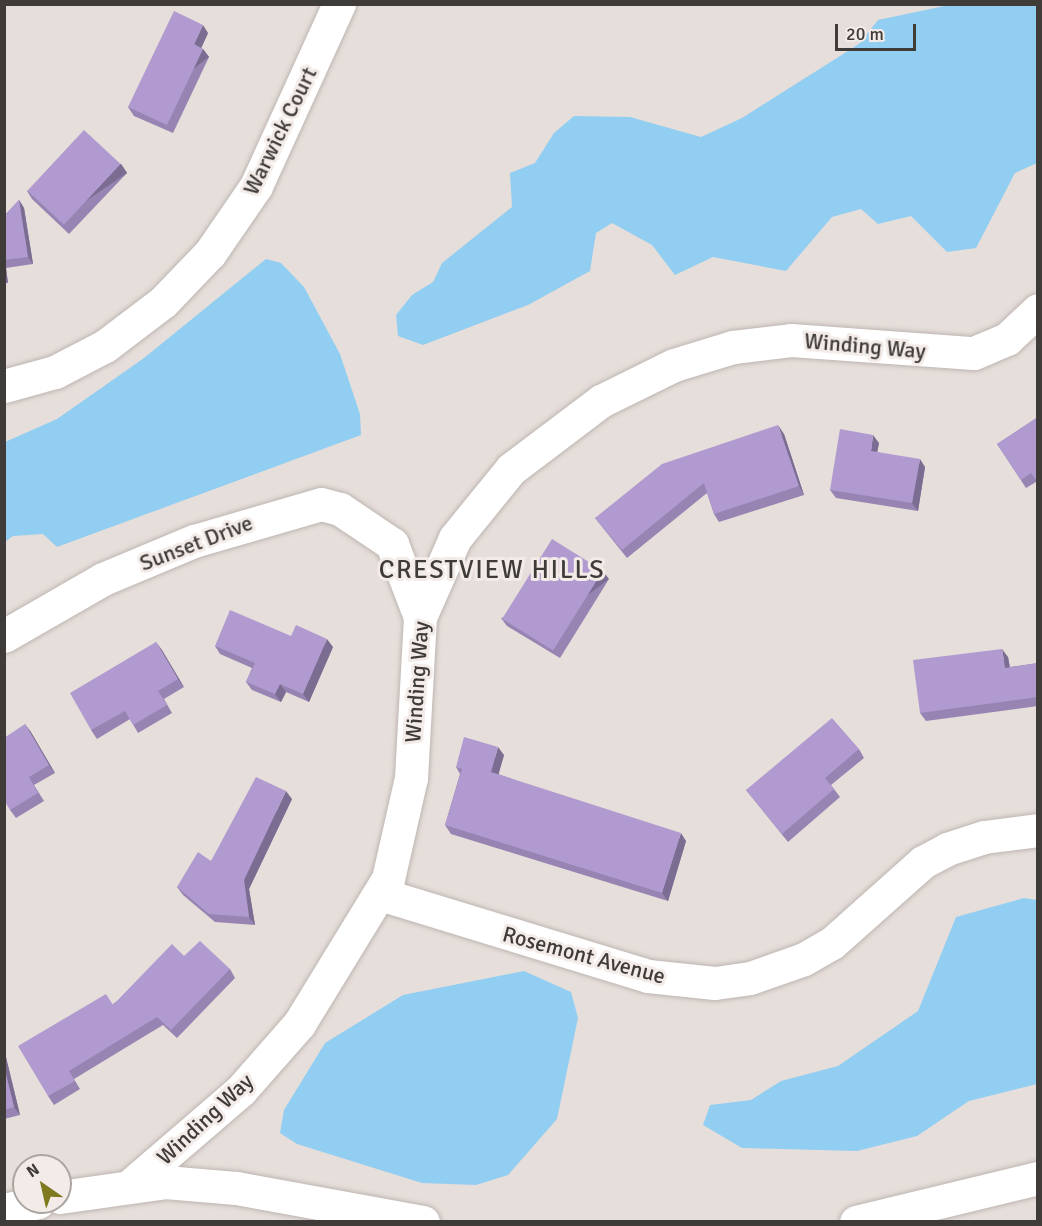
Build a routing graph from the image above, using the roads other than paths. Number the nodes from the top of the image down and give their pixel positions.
1 (339, 4) edge
2 (1038, 310) edge
3 (4, 386) edge
4 (455, 538) junction
5 (392, 544) junction
6 (420, 617) junction
7 (4, 636) edge
8 (1038, 830) edge
9 (380, 894) junction
10 (1038, 1178) edge
11 (133, 1183) junction
12 (72, 1195) edge
13 (423, 1221) edge
14 (856, 1221) edge

1 - 3 street, Warwick Court
2 - 4 street, Winding Way
4 - 5 street, Sunset Drive
4 - 6 street, Winding Way
5 - 6 street, Sunset Drive
5 - 7 street, Sunset Drive
6 - 9 street, Winding Way
8 - 9 street, Rosemont Avenue
9 - 11 street, Winding Way
10 - 14 street
11 - 12 street
11 - 13 street

